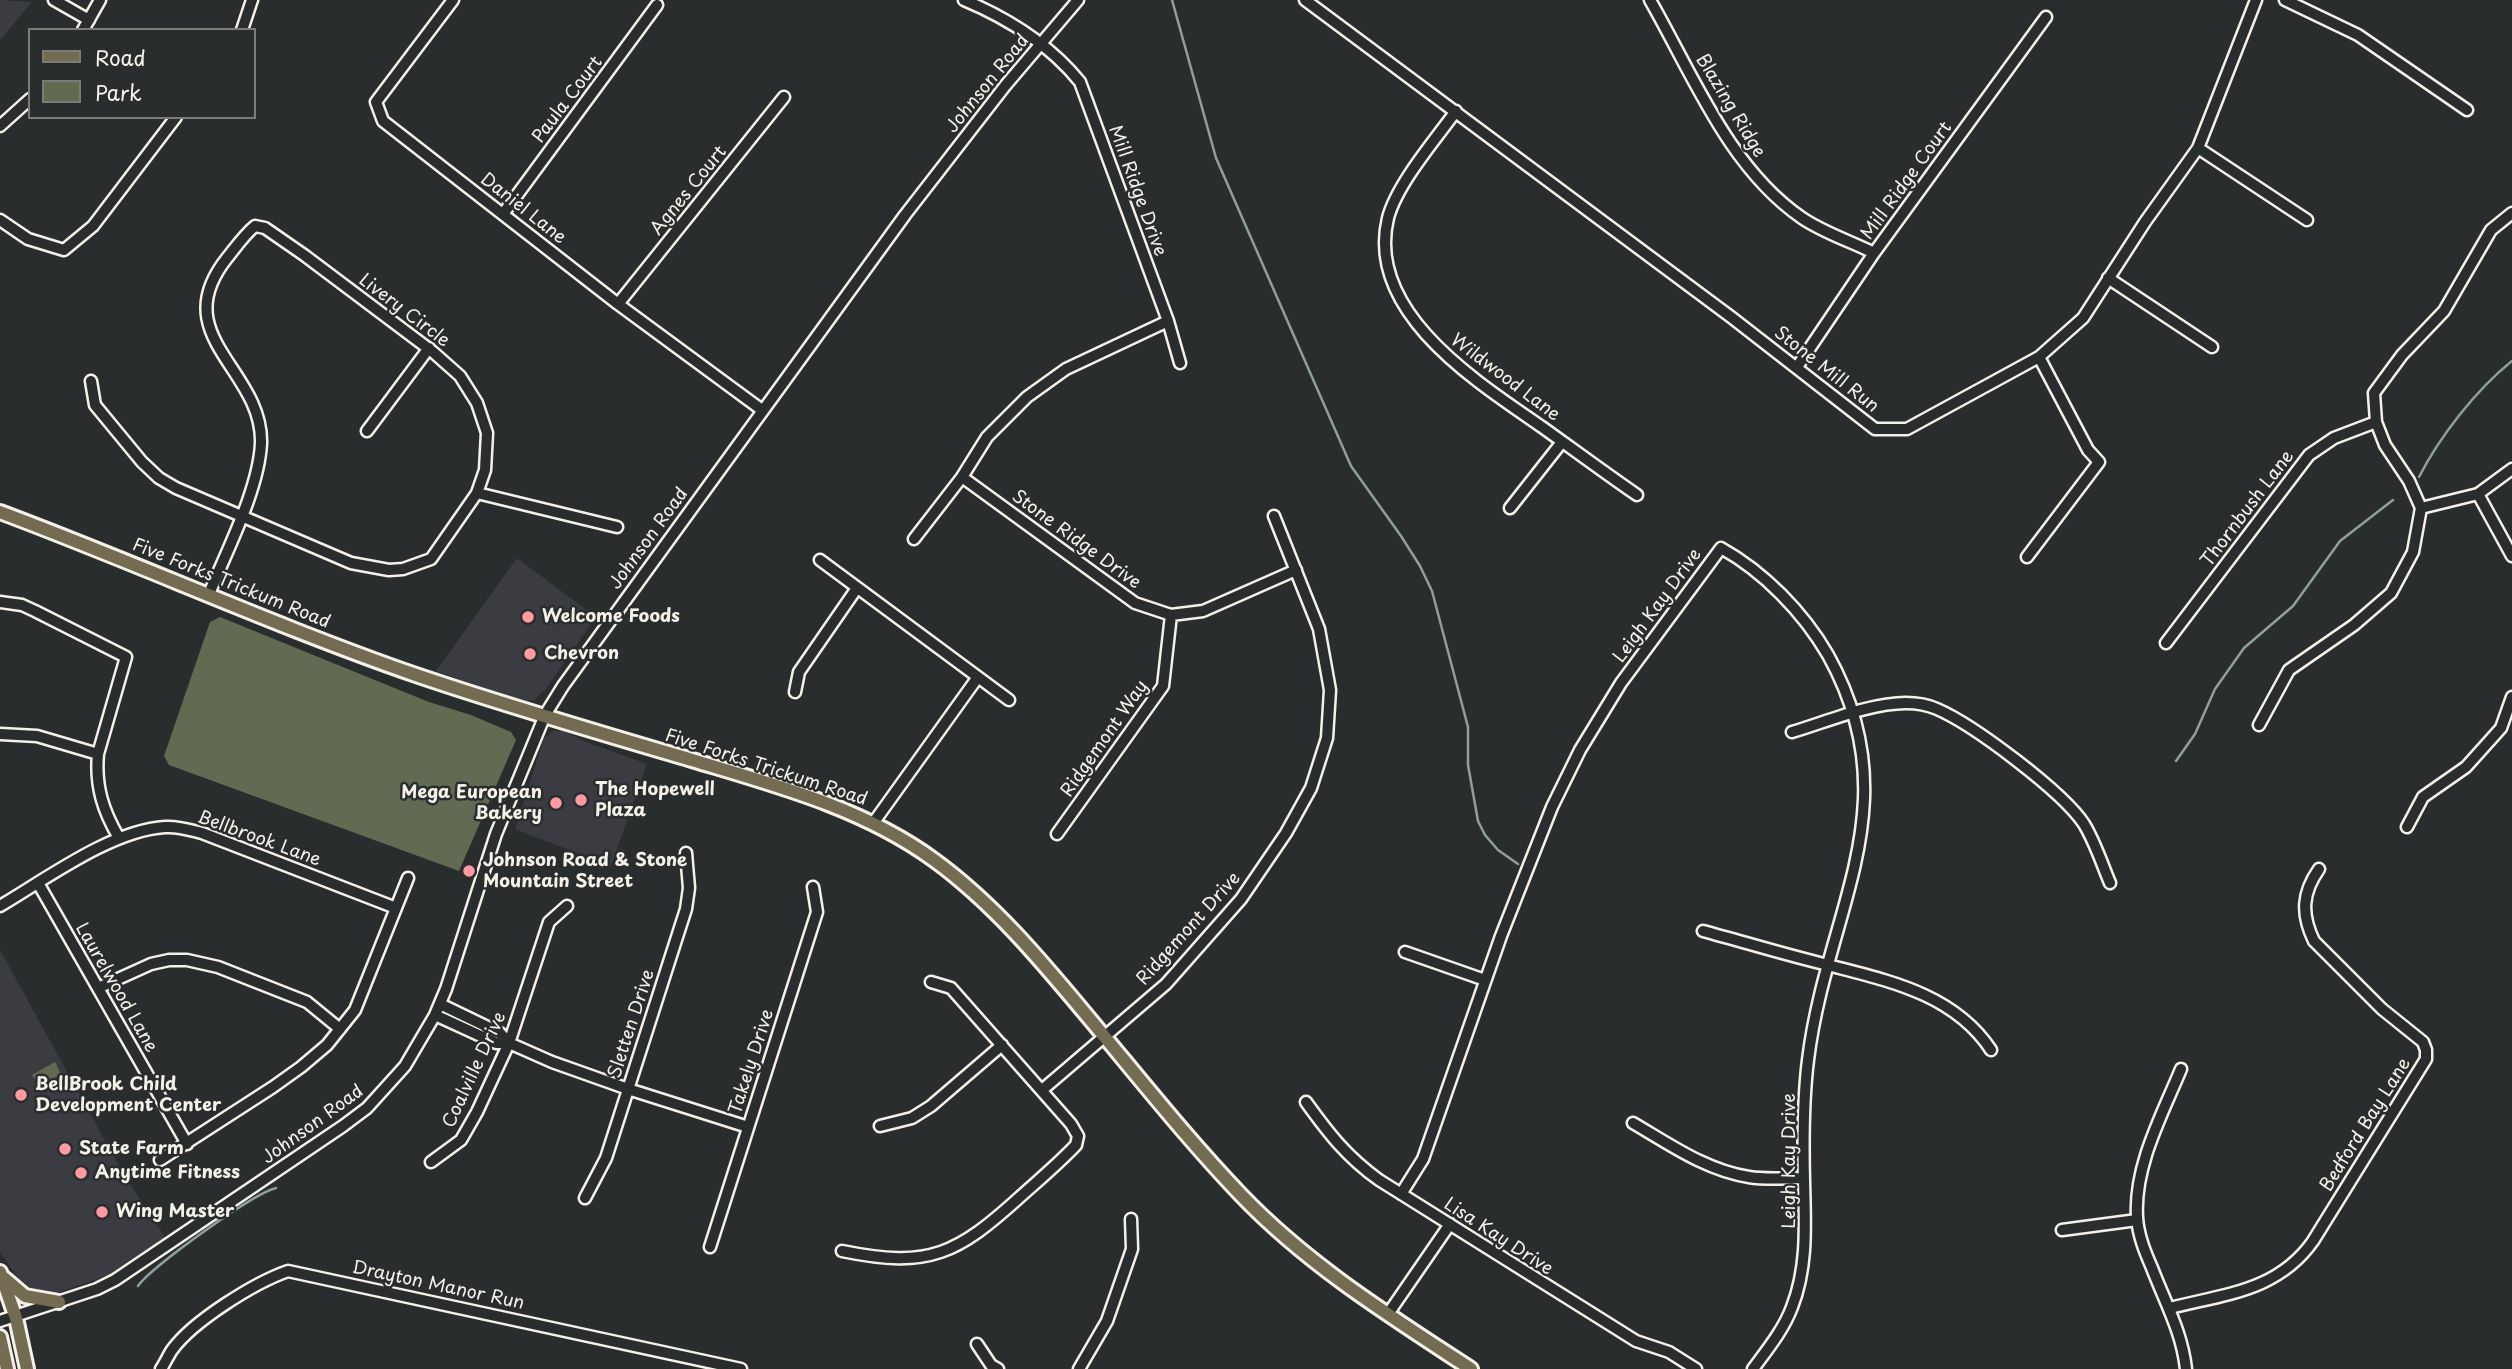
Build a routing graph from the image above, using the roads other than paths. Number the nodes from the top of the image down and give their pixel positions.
1 (54, 0) edge
2 (100, 0) edge
3 (252, 0) edge
4 (453, 0) edge
5 (964, 0) edge
6 (1077, 0) edge
7 (1306, 0) edge
8 (1650, 0) edge
9 (2256, 0) edge
10 (2286, 0) edge
11 (657, 5) dead end
12 (2046, 17) dead end
13 (86, 25) edge
14 (243, 28) edge
15 (1040, 45) junction
16 (784, 97) dead end
17 (28, 101) edge
18 (2467, 110) dead end
19 (1456, 111) junction
20 (174, 119) edge
21 (0, 126) edge
22 (2198, 148) junction
23 (2512, 213) edge
24 (503, 214) junction
25 (0, 220) edge
26 (2307, 220) dead end
27 (1874, 253) junction
28 (2108, 278) junction
29 (618, 304) junction
30 (1168, 321) junction
31 (2212, 347) dead end
32 (429, 348) junction
33 (2039, 357) junction
34 (1180, 363) dead end
35 (1797, 367) junction
36 (91, 381) dead end
37 (762, 411) junction
38 (2376, 422) junction
39 (367, 431) dead end
40 (1562, 442) junction
41 (2512, 470) edge
42 (961, 477) junction
43 (477, 493) junction
44 (2478, 494) junction
45 (1637, 495) dead end
46 (1510, 508) dead end
47 (2421, 508) junction
48 (0, 512) edge
49 (241, 515) junction
50 (1274, 516) dead end
51 (617, 527) dead end
52 (914, 540) dead end
53 (2512, 555) edge
54 (2027, 557) dead end
55 (820, 560) dead end
56 (1296, 570) junction
57 (857, 588) junction
58 (209, 594) junction
59 (0, 602) edge
60 (1171, 615) junction
61 (2166, 643) dead end
62 (978, 677) junction
63 (794, 692) dead end
64 (2512, 697) edge
65 (1009, 700) dead end
66 (1853, 714) junction
67 (545, 715) junction
68 (2259, 725) dead end
69 (1792, 732) dead end
70 (0, 734) edge
71 (98, 754) junction
72 (874, 822) junction
73 (2406, 827) dead end
74 (1057, 834) dead end
75 (119, 838) junction
76 (686, 853) dead end
77 (2319, 869) dead end
78 (408, 878) dead end
79 (38, 883) junction
80 (2110, 883) dead end
81 (813, 887) dead end
82 (0, 906) edge
83 (567, 906) dead end
84 (396, 908) junction
85 (1703, 931) dead end
86 (1405, 952) dead end
87 (1829, 966) junction
88 (1485, 980) junction
89 (930, 982) dead end
90 (98, 988) junction
91 (440, 1004) junction
92 (435, 1015) junction
93 (340, 1029) junction
94 (1104, 1036) junction
95 (509, 1043) junction
96 (1002, 1045) junction
97 (1991, 1050) dead end
98 (2181, 1069) dead end
99 (628, 1089) junction
100 (1042, 1090) junction
101 (1306, 1102) dead end
102 (1633, 1124) dead end
103 (880, 1126) dead end
104 (748, 1127) junction
105 (187, 1144) junction
106 (160, 1160) dead end
107 (431, 1162) dead end
108 (1804, 1178) junction
109 (1401, 1194) junction
110 (585, 1198) dead end
111 (1131, 1219) dead end
112 (2137, 1220) junction
113 (1450, 1224) junction
114 (2062, 1230) dead end
115 (710, 1247) dead end
116 (842, 1251) dead end
117 (1, 1273) edge
118 (59, 1302) junction
119 (2170, 1308) junction
120 (1388, 1314) junction
121 (16, 1318) junction
122 (0, 1321) edge
123 (0, 1337) edge
124 (977, 1344) dead end
125 (7, 1369) edge
126 (27, 1369) edge
127 (161, 1369) edge
128 (741, 1369) edge
129 (998, 1369) edge
130 (1079, 1369) edge
131 (1471, 1369) edge
132 (1696, 1369) edge
133 (1753, 1369) edge
134 (2186, 1369) edge

1 - 13 street
2 - 13 street
3 - 14 street
4 - 24 street, Daniel Lane
5 - 15 street
6 - 15 street, Johnson Road
7 - 19 street, Stone Mill Run
8 - 27 street, Blazing Ridge
9 - 22 street, Stone Mill Run
10 - 18 street
11 - 24 street, Paula Court
12 - 27 street, Mill Ridge Court
15 - 30 street, Mill Ridge Drive
15 - 37 street, Johnson Road
16 - 29 street, Agnes Court
17 - 21 street
19 - 35 street, Stone Mill Run
19 - 40 street, Wildwood Lane
20 - 25 street
22 - 26 street
22 - 28 street, Stone Mill Run
23 - 38 street
24 - 29 street, Daniel Lane
27 - 35 street, Mill Ridge Court
28 - 31 street
28 - 33 street, Stone Mill Run
29 - 37 street, Daniel Lane
30 - 34 street, Mill Ridge Drive
30 - 42 street
32 - 39 street
32 - 43 street, Livery Circle
32 - 49 street, Livery Circle
33 - 35 street, Stone Mill Run
33 - 54 street
36 - 49 street, Livery Circle
37 - 67 street, Johnson Road
38 - 47 street
38 - 61 street, Thornbush Lane
40 - 45 street, Wildwood Lane
40 - 46 street
41 - 44 street
42 - 52 street
42 - 60 street, Stone Ridge Drive
43 - 49 street, Livery Circle
43 - 51 street
44 - 47 street
44 - 53 street
47 - 68 street
48 - 58 main road, Five Forks Trickum Road
49 - 58 street, Livery Circle
50 - 56 street, Ridgemont Drive
55 - 57 street
56 - 60 street, Stone Ridge Drive
56 - 94 street, Ridgemont Drive
57 - 62 street
57 - 63 street
58 - 67 main road, Five Forks Trickum Road
59 - 71 street
60 - 74 street, Ridgemont Way
62 - 65 street
62 - 72 street
64 - 73 street
66 - 69 street
66 - 80 street
66 - 87 street, Leigh Kay Drive
66 - 88 street, Leigh Kay Drive
67 - 72 main road, Five Forks Trickum Road
67 - 91 street, Johnson Road
70 - 71 street
71 - 75 street
72 - 94 main road, Five Forks Trickum Road
75 - 79 street, Bellbrook Lane
75 - 84 street, Bellbrook Lane
76 - 99 street, Sletten Drive
77 - 119 street, Bedford Bay Lane
78 - 84 street
79 - 82 street, Bellbrook Lane
79 - 90 street, Laurelwood Lane
81 - 104 street, Takely Drive
83 - 95 street, Coalville Drive
84 - 93 street
85 - 87 street
86 - 88 street
87 - 97 street
87 - 108 street, Leigh Kay Drive
88 - 109 street, Leigh Kay Drive
89 - 96 street
90 - 93 street
90 - 105 street, Laurelwood Lane
91 - 92 street, Johnson Road
91 - 95 street
92 - 95 street
92 - 118 street, Johnson Road
93 - 105 street
94 - 100 street, Ridgemont Drive
94 - 120 main road, Five Forks Trickum Road
95 - 99 street
95 - 107 street, Coalville Drive
96 - 100 street
96 - 103 street
98 - 112 street
99 - 104 street
99 - 110 street, Sletten Drive
100 - 116 street
101 - 109 street, Lisa Kay Drive
102 - 108 street
104 - 115 street, Takely Drive
105 - 106 street
108 - 133 street, Leigh Kay Drive
109 - 113 street, Lisa Kay Drive
111 - 130 street
112 - 114 street
112 - 119 street
113 - 120 street
113 - 132 street, Lisa Kay Drive
117 - 118 main road
117 - 121 main road
118 - 121 street, Johnson Road
119 - 134 street
120 - 131 main road, Five Forks Trickum Road
121 - 122 street, Johnson Road
121 - 126 main road
123 - 125 main road
124 - 129 street
127 - 128 street, Drayton Manor Run

